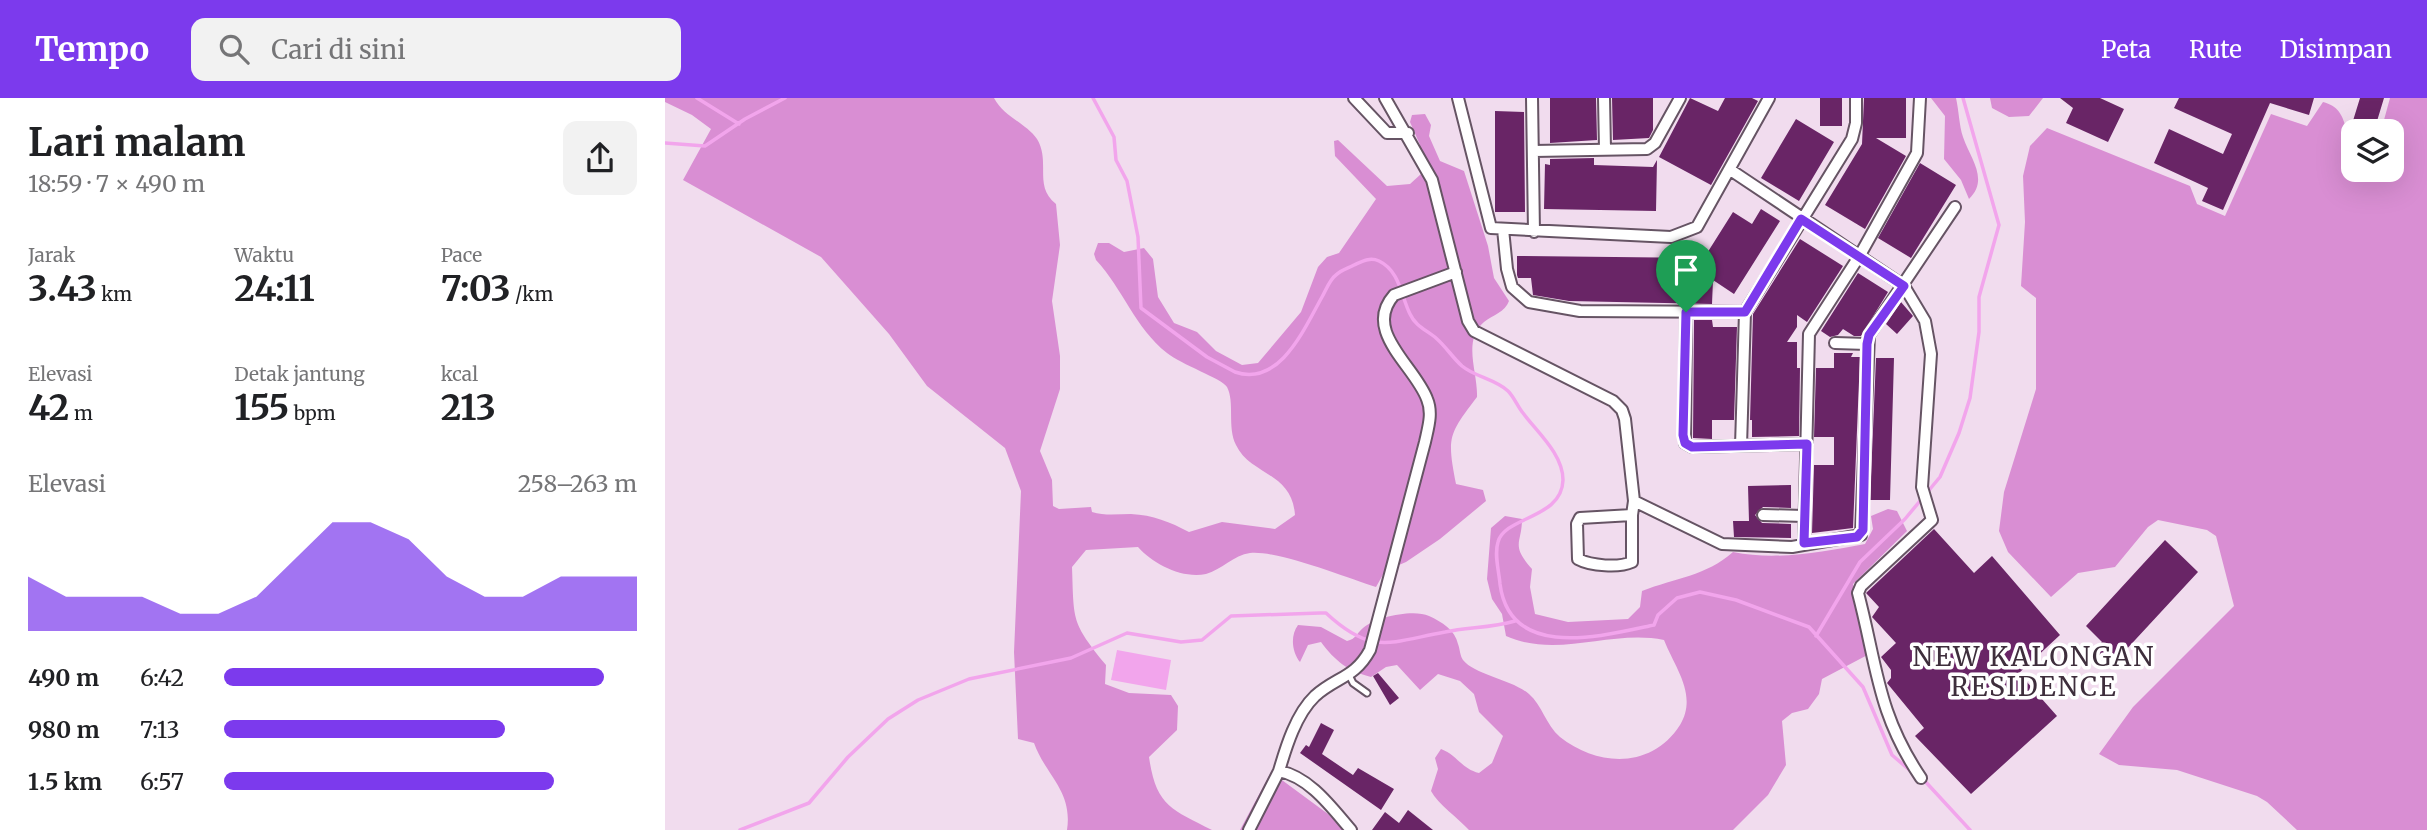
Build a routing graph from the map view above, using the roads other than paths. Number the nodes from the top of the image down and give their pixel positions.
1 (1354, 98) edge
2 (1385, 98) edge
3 (1458, 98) edge
4 (1532, 98) edge
5 (1604, 98) edge
6 (1680, 98) edge
7 (1769, 98) edge
8 (1856, 98) edge
9 (1920, 98) edge
10 (1408, 133) junction
11 (1605, 149) junction
12 (1534, 151) junction
13 (1732, 170) junction
14 (1955, 207) dead end
15 (1801, 219) junction
16 (1503, 229) junction
17 (1534, 232) junction
18 (1860, 254) junction
19 (1456, 272) junction
20 (1904, 286) junction
21 (1686, 312) junction
22 (1745, 312) junction
23 (1835, 343) dead end
24 (1867, 344) junction
25 (1807, 444) junction
26 (1741, 446) junction
27 (1635, 501) junction
28 (1632, 515) junction
29 (1763, 515) dead end
30 (1804, 516) junction
31 (1804, 543) junction
32 (1349, 675) junction
33 (1367, 693) dead end
34 (1279, 771) junction
35 (1921, 778) dead end
36 (1249, 830) edge
37 (1352, 830) edge

1 - 10 street
2 - 10 street
3 - 16 street
4 - 12 street
5 - 11 street
6 - 11 street
7 - 13 street
8 - 15 street
9 - 18 street
10 - 19 street
11 - 12 street
12 - 17 street
13 - 15 street
13 - 17 street
14 - 20 street
15 - 18 street
15 - 22 street
16 - 17 street
16 - 21 street
18 - 20 street
18 - 25 street
19 - 27 street
19 - 32 street
20 - 24 street
20 - 35 street
21 - 22 street
21 - 26 street
22 - 26 street
23 - 24 street
24 - 31 street
25 - 26 street
25 - 30 street
27 - 28 street
27 - 31 street
28 - 28 street
29 - 30 street
30 - 31 street
32 - 33 lane
32 - 34 street
34 - 36 street
34 - 37 street

